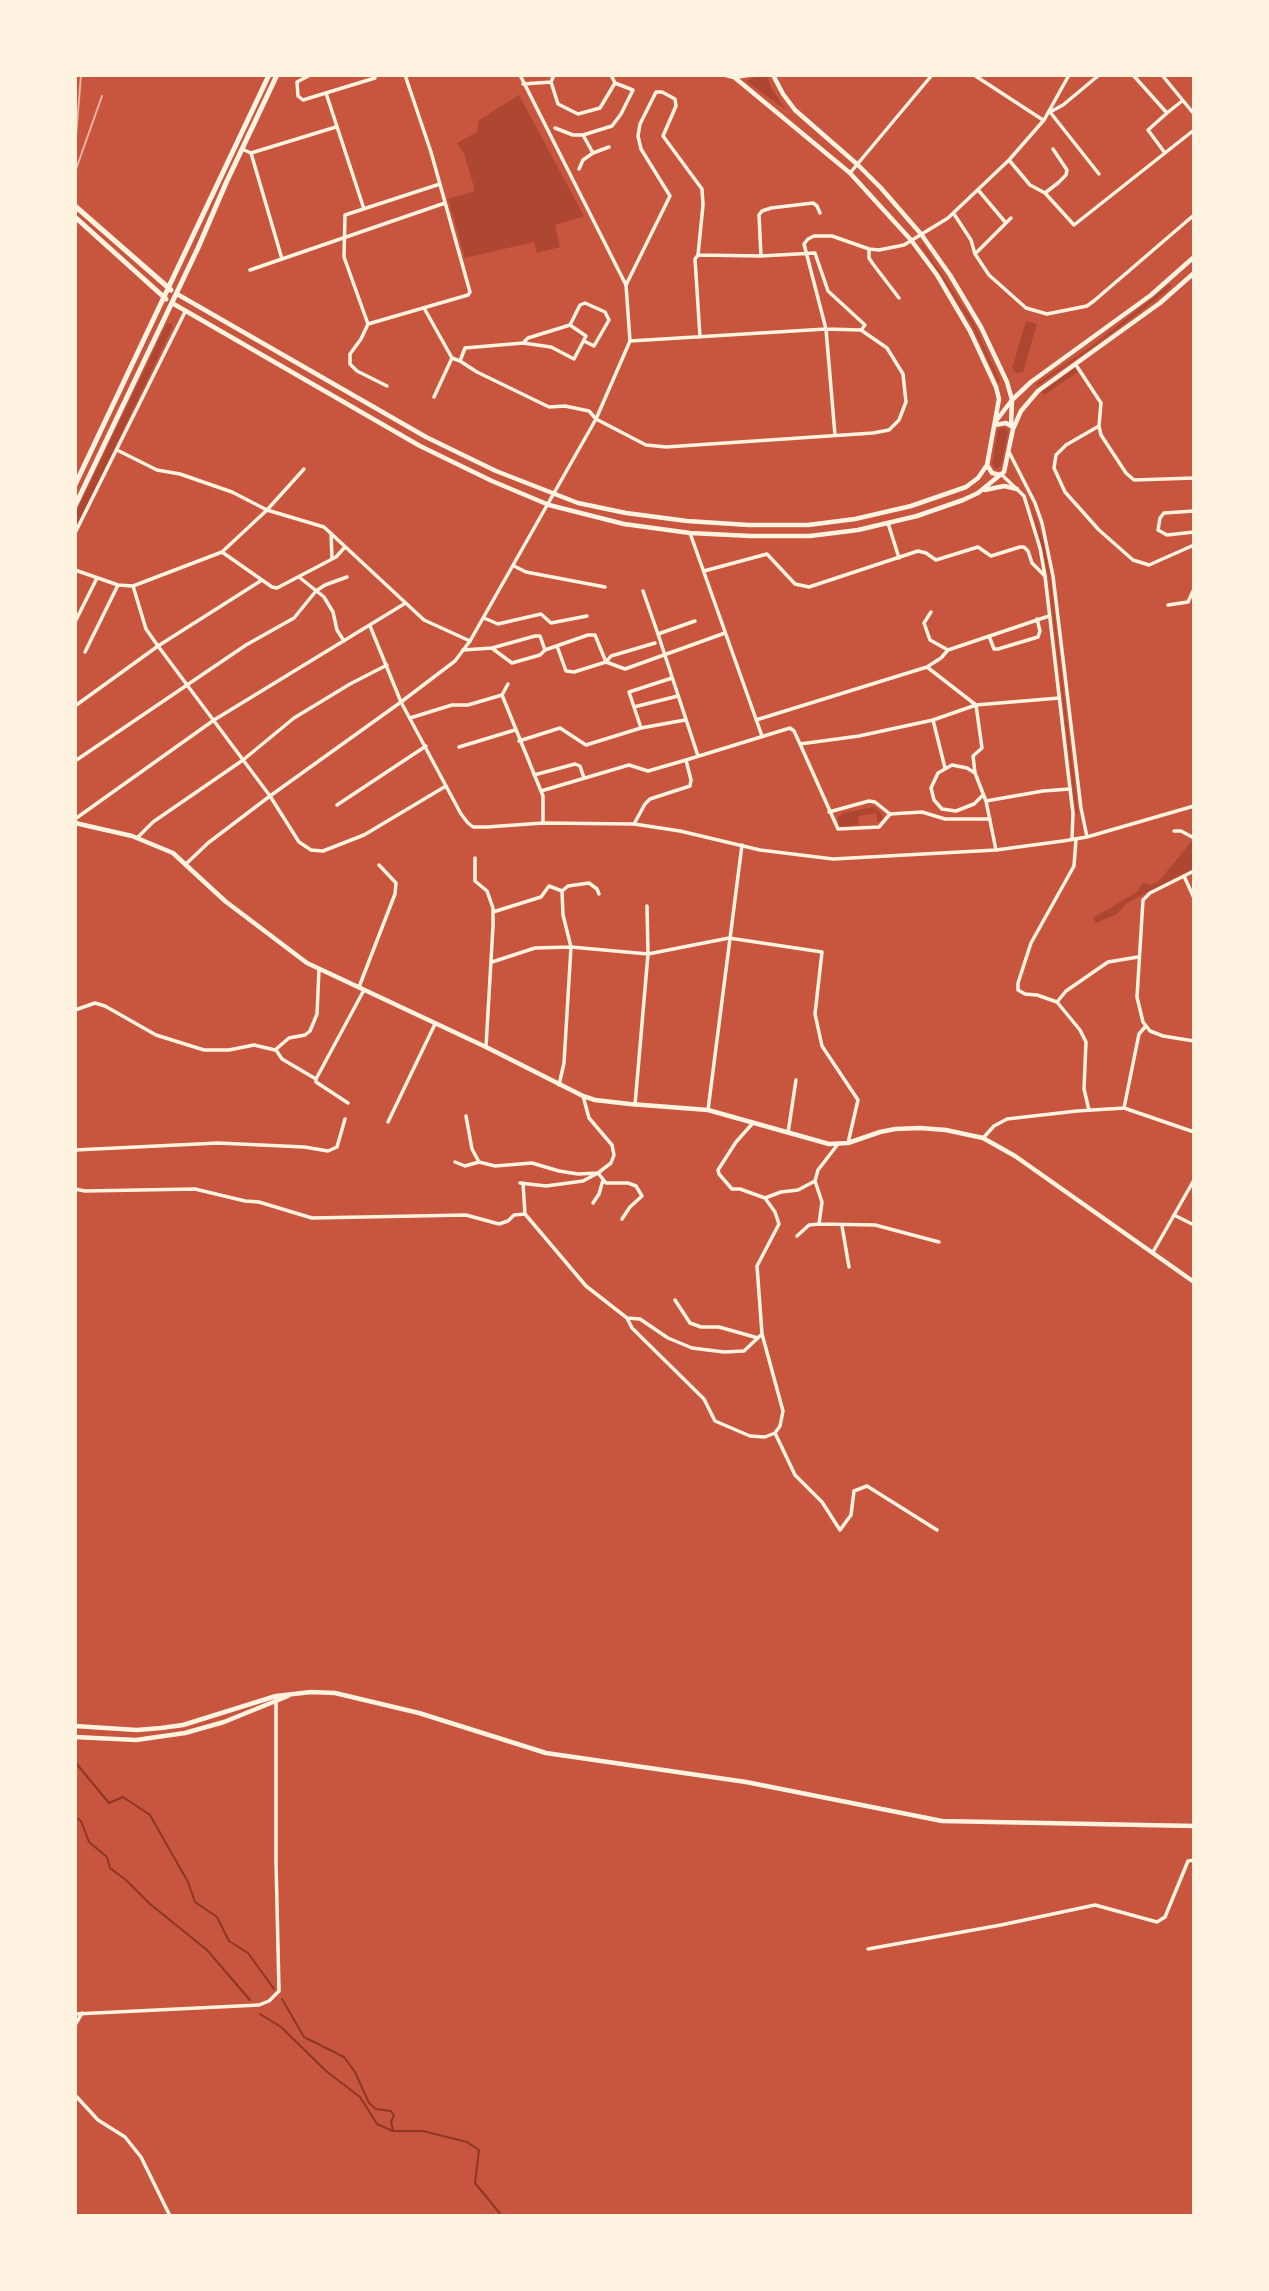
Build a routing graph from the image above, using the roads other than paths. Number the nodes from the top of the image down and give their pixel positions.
1 (269, 75) edge
2 (277, 75) edge
3 (310, 75) edge
4 (405, 75) edge
5 (520, 75) edge
6 (554, 75) edge
7 (611, 75) edge
8 (726, 75) edge
9 (748, 75) edge
10 (774, 75) edge
11 (932, 75) edge
12 (974, 75) edge
13 (1069, 75) edge
14 (1099, 75) edge
15 (1133, 75) edge
16 (1162, 75) edge
17 (734, 77) junction
18 (375, 78) dead end
19 (551, 82) junction
20 (615, 83) junction
21 (523, 84) junction
22 (326, 93) junction
23 (1182, 101) junction
24 (1050, 112) junction
25 (1167, 113) junction
26 (1194, 114) edge
27 (1044, 120) junction
28 (337, 127) junction
29 (555, 128) dead end
30 (1194, 130) edge
31 (583, 135) junction
32 (609, 147) dead end
33 (242, 149) junction
34 (1053, 149) dead end
35 (251, 153) junction
36 (593, 153) junction
37 (1165, 153) junction
38 (1009, 160) junction
39 (858, 165) junction
40 (579, 169) dead end
41 (850, 173) junction
42 (1099, 174) dead end
43 (440, 184) junction
44 (979, 191) junction
45 (1045, 193) junction
46 (445, 203) junction
47 (75, 206) edge
48 (364, 209) junction
49 (820, 213) dead end
50 (954, 214) junction
51 (1194, 215) edge
52 (75, 217) edge
53 (1011, 218) dead end
54 (1006, 223) junction
55 (921, 234) junction
56 (345, 239) junction
57 (911, 240) junction
58 (869, 249) junction
59 (975, 254) junction
60 (698, 255) junction
61 (808, 255) junction
62 (761, 256) junction
63 (1194, 257) edge
64 (282, 260) junction
65 (250, 270) dead end
66 (1194, 273) edge
67 (626, 285) junction
68 (169, 289) junction
69 (177, 294) junction
70 (164, 298) junction
71 (899, 298) dead end
72 (172, 303) junction
73 (424, 308) junction
74 (185, 312) junction
75 (368, 324) junction
76 (570, 325) junction
77 (826, 329) junction
78 (861, 330) junction
79 (700, 338) junction
80 (584, 341) junction
81 (630, 341) junction
82 (523, 343) junction
83 (452, 358) junction
84 (460, 360) junction
85 (1076, 365) junction
86 (387, 386) dead end
87 (434, 397) dead end
88 (1012, 400) junction
89 (596, 419) junction
90 (995, 424) junction
91 (1098, 426) junction
92 (1012, 428) junction
93 (835, 436) junction
94 (117, 450) junction
95 (1009, 452) junction
96 (986, 465) junction
97 (304, 469) dead end
98 (1001, 474) junction
99 (1194, 478) edge
100 (75, 485) edge
101 (1017, 489) junction
102 (978, 493) junction
103 (554, 495) junction
104 (549, 505) junction
105 (75, 506) edge
106 (267, 510) junction
107 (1194, 511) edge
108 (888, 523) junction
109 (1194, 532) edge
110 (75, 533) edge
111 (331, 533) junction
112 (690, 533) junction
113 (1194, 545) edge
114 (345, 547) junction
115 (222, 552) junction
116 (899, 558) junction
117 (332, 559) junction
118 (514, 566) junction
119 (75, 570) edge
120 (704, 571) junction
121 (1045, 576) junction
122 (299, 577) junction
123 (347, 577) dead end
124 (97, 578) junction
125 (262, 580) junction
126 (118, 585) junction
127 (133, 586) junction
128 (605, 587) dead end
129 (1194, 589) edge
130 (643, 590) dead end
131 (316, 591) junction
132 (405, 603) junction
133 (1168, 605) dead end
134 (931, 612) dead end
135 (587, 616) dead end
136 (1049, 616) junction
137 (484, 618) junction
138 (1037, 620) junction
139 (695, 621) dead end
140 (75, 622) edge
141 (370, 626) junction
142 (725, 633) junction
143 (657, 634) junction
144 (989, 636) junction
145 (344, 641) junction
146 (470, 641) junction
147 (655, 643) dead end
148 (158, 646) junction
149 (557, 646) junction
150 (492, 648) junction
151 (464, 650) junction
152 (545, 650) junction
153 (948, 650) junction
154 (85, 652) dead end
155 (664, 656) junction
156 (606, 662) junction
157 (387, 665) junction
158 (927, 667) junction
159 (672, 678) junction
160 (188, 684) junction
161 (508, 684) dead end
162 (502, 695) junction
163 (678, 695) junction
164 (1059, 698) junction
165 (401, 702) junction
166 (976, 705) junction
167 (75, 706) edge
168 (634, 707) junction
169 (410, 718) junction
170 (214, 720) junction
171 (685, 720) junction
172 (756, 720) junction
173 (933, 720) junction
174 (641, 728) junction
175 (515, 730) junction
176 (762, 736) junction
177 (519, 741) junction
178 (800, 744) junction
179 (426, 746) junction
180 (459, 747) dead end
181 (698, 756) junction
182 (243, 760) junction
183 (686, 760) junction
184 (75, 761) edge
185 (945, 768) junction
186 (975, 773) junction
187 (534, 775) junction
188 (584, 778) junction
189 (446, 786) junction
190 (1070, 789) junction
191 (541, 791) junction
192 (983, 794) junction
193 (270, 796) junction
194 (986, 801) junction
195 (337, 805) dead end
196 (1194, 806) edge
197 (829, 812) junction
198 (890, 814) junction
199 (990, 819) junction
200 (75, 821) edge
201 (543, 823) junction
202 (634, 824) junction
203 (1174, 831) dead end
204 (1087, 837) junction
205 (137, 838) junction
206 (1194, 838) edge
207 (1074, 839) junction
208 (742, 845) junction
209 (996, 850) junction
210 (475, 858) dead end
211 (186, 864) junction
212 (379, 865) dead end
213 (1194, 871) edge
214 (1184, 876) junction
215 (562, 891) junction
216 (599, 894) dead end
217 (1194, 898) edge
218 (647, 906) dead end
219 (492, 912) junction
220 (729, 938) junction
221 (571, 947) junction
222 (648, 954) junction
223 (1138, 957) junction
224 (492, 962) junction
225 (319, 969) junction
226 (362, 989) junction
227 (1057, 1002) junction
228 (75, 1010) edge
229 (435, 1024) junction
230 (1145, 1027) junction
231 (1194, 1041) edge
232 (486, 1047) junction
233 (275, 1050) junction
234 (316, 1079) junction
235 (796, 1080) dead end
236 (559, 1085) junction
237 (583, 1096) junction
238 (348, 1103) dead end
239 (635, 1105) junction
240 (1125, 1108) junction
241 (708, 1110) junction
242 (1090, 1110) junction
243 (466, 1116) dead end
244 (345, 1119) dead end
245 (388, 1122) dead end
246 (754, 1123) junction
247 (1194, 1132) edge
248 (788, 1133) junction
249 (983, 1138) junction
250 (848, 1143) junction
251 (838, 1144) junction
252 (75, 1150) edge
253 (455, 1162) dead end
254 (480, 1162) junction
255 (598, 1173) junction
256 (603, 1180) junction
257 (1194, 1180) edge
258 (815, 1181) junction
259 (75, 1189) edge
260 (765, 1198) junction
261 (593, 1203) dead end
262 (525, 1214) junction
263 (1174, 1215) junction
264 (622, 1219) dead end
265 (818, 1224) junction
266 (1194, 1225) edge
267 (842, 1226) junction
268 (797, 1236) dead end
269 (939, 1242) dead end
270 (1153, 1252) junction
271 (849, 1267) dead end
272 (1194, 1282) edge
273 (675, 1300) dead end
274 (627, 1318) junction
275 (760, 1336) junction
276 (775, 1433) junction
277 (937, 1530) dead end
278 (276, 1699) junction
279 (183, 1725) junction
280 (75, 1726) edge
281 (185, 1733) junction
282 (75, 1737) edge
283 (1193, 1827) edge
284 (1194, 1860) edge
285 (868, 1948) dead end
286 (82, 2013) junction
287 (75, 2014) edge
288 (75, 2025) edge
289 (75, 2095) edge
290 (170, 2216) edge

1 - 68 main road
2 - 33 main road
3 - 22 street
4 - 43 street
5 - 21 street
6 - 19 street
7 - 20 street
8 - 17 main road
9 - 17 main road
10 - 39 main road
11 - 39 street
12 - 27 street
13 - 24 street
14 - 24 street
15 - 25 street
16 - 23 street
17 - 41 main road
18 - 22 street
19 - 20 street
19 - 21 street
20 - 31 street
21 - 67 street
22 - 28 street
23 - 25 street
23 - 26 street
24 - 27 street
24 - 42 street
25 - 37 street
27 - 38 street
28 - 35 street
28 - 48 street
29 - 31 street
30 - 37 street
31 - 36 street
32 - 36 street
33 - 35 street
33 - 69 main road
34 - 45 street
35 - 64 street
36 - 40 street
37 - 45 street
38 - 44 street
38 - 45 street
39 - 41 street
39 - 55 main road
41 - 57 main road
43 - 46 street
43 - 48 street
44 - 50 street
44 - 54 street
46 - 56 street
46 - 73 street
47 - 68 main road
48 - 56 street
49 - 62 street
50 - 55 street
50 - 59 street
51 - 59 street
52 - 70 main road
53 - 54 street
54 - 59 street
55 - 57 street
55 - 88 main road
56 - 64 street
56 - 75 street
57 - 58 street
57 - 90 main road
58 - 61 street
58 - 71 street
60 - 62 street
60 - 67 street
60 - 79 street
61 - 62 street
61 - 77 street
61 - 78 street
63 - 88 main road
64 - 65 street
66 - 85 main road
67 - 81 street
68 - 69 main road
68 - 70 main road
69 - 72 main road
69 - 103 main road
70 - 72 main road
70 - 100 main road
72 - 74 main road
72 - 105 main road
73 - 75 street
73 - 83 street
74 - 94 street
74 - 104 main road
75 - 86 street
76 - 80 street
76 - 80 street
76 - 82 street
77 - 78 street
77 - 79 street
77 - 93 street
78 - 93 street
79 - 81 street
80 - 82 street
81 - 89 street
82 - 84 street
83 - 84 street
83 - 87 street
84 - 89 street
85 - 91 street
85 - 92 main road
88 - 90 main road
88 - 92 main road
89 - 93 street
89 - 103 street
90 - 92 main road
90 - 96 main road
91 - 99 street
91 - 113 street
92 - 95 main road
94 - 106 street
94 - 110 street
95 - 98 main road
95 - 204 street
96 - 98 main road
96 - 103 main road
97 - 106 street
98 - 101 street
98 - 102 main road
101 - 102 main road
101 - 121 street
102 - 108 main road
103 - 104 street
104 - 112 main road
104 - 118 street
106 - 111 street
106 - 115 street
107 - 109 street
108 - 112 main road
108 - 116 street
111 - 114 street
111 - 117 street
112 - 120 street
114 - 117 street
114 - 132 street
115 - 125 street
115 - 127 street
116 - 120 street
116 - 121 street
117 - 122 street
118 - 128 street
118 - 137 street
119 - 124 street
120 - 142 street
121 - 136 street
122 - 125 street
122 - 131 street
123 - 131 street
124 - 126 street
124 - 140 street
125 - 148 street
126 - 127 street
126 - 154 street
127 - 148 street
129 - 133 street
130 - 143 street
131 - 145 street
131 - 160 street
132 - 141 street
132 - 146 street
134 - 153 street
135 - 137 street
136 - 138 street
136 - 164 street
137 - 146 street
138 - 144 street
138 - 144 street
139 - 143 street
141 - 145 street
141 - 157 street
142 - 155 street
142 - 172 street
143 - 155 street
144 - 153 street
145 - 170 street
146 - 151 street
147 - 156 street
148 - 160 street
148 - 167 street
149 - 152 street
149 - 156 street
149 - 156 street
150 - 151 street
150 - 152 street
150 - 152 street
151 - 165 street
153 - 158 street
155 - 156 street
155 - 159 street
157 - 165 street
157 - 182 street
158 - 166 street
158 - 172 street
159 - 163 street
159 - 168 street
160 - 170 street
160 - 184 street
161 - 162 street
162 - 169 street
162 - 175 street
163 - 168 street
163 - 171 street
164 - 166 street
164 - 190 street
165 - 169 street
165 - 193 street
166 - 173 street
166 - 186 street
168 - 174 street
169 - 179 street
170 - 182 street
170 - 200 street
171 - 174 street
171 - 181 street
172 - 176 street
173 - 178 street
173 - 185 street
174 - 177 street
175 - 177 street
175 - 180 street
176 - 178 street
176 - 181 street
177 - 187 street
178 - 197 street
179 - 189 street
179 - 195 street
181 - 183 street
182 - 193 street
182 - 205 street
183 - 188 street
183 - 202 street
185 - 186 street
185 - 192 street
186 - 192 street
187 - 188 street
187 - 191 street
188 - 191 street
189 - 193 street
189 - 201 street
190 - 194 street
190 - 207 street
191 - 201 street
192 - 194 street
193 - 211 street
194 - 199 street
196 - 204 street
197 - 198 street
197 - 198 street
198 - 199 street
199 - 209 street
200 - 205 main road
201 - 202 street
202 - 208 street
203 - 206 street
204 - 207 street
205 - 211 main road
207 - 209 street
207 - 227 street
208 - 209 street
208 - 220 street
210 - 219 street
211 - 225 main road
212 - 226 street
213 - 214 street
214 - 217 street
214 - 223 street
215 - 216 street
215 - 219 street
215 - 221 street
218 - 222 street
219 - 224 street
220 - 222 street
220 - 241 street
220 - 250 street
221 - 222 street
221 - 224 street
221 - 236 street
222 - 239 street
223 - 227 street
223 - 230 street
224 - 232 street
225 - 226 main road
225 - 233 street
226 - 229 main road
226 - 234 street
227 - 242 street
228 - 233 street
229 - 232 main road
229 - 245 street
230 - 231 street
230 - 240 street
232 - 236 main road
233 - 234 street
234 - 238 street
235 - 248 street
236 - 237 main road
237 - 239 main road
237 - 255 street
239 - 241 main road
240 - 242 street
240 - 247 street
241 - 246 main road
242 - 249 street
243 - 254 street
244 - 252 street
246 - 248 main road
246 - 260 street
248 - 251 main road
249 - 250 main road
249 - 270 main road
250 - 251 main road
251 - 258 street
253 - 254 street
254 - 255 street
255 - 256 street
255 - 262 street
256 - 261 street
256 - 264 street
257 - 263 street
258 - 260 street
258 - 265 street
259 - 262 street
260 - 275 street
262 - 274 street
263 - 266 street
263 - 270 street
265 - 267 street
265 - 268 street
267 - 269 street
267 - 271 street
270 - 272 main road
273 - 275 street
274 - 275 street
274 - 276 street
275 - 276 street
276 - 277 street
278 - 279 main road
278 - 281 main road
278 - 283 main road
278 - 286 street
279 - 280 main road
279 - 281 main road
281 - 282 main road
284 - 285 street
286 - 287 street
286 - 288 street
289 - 290 street

